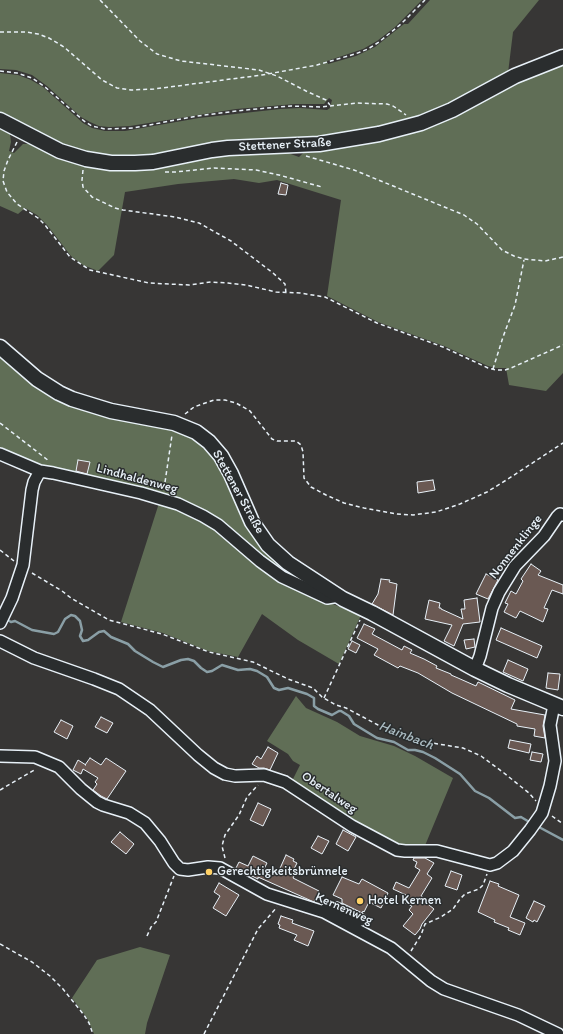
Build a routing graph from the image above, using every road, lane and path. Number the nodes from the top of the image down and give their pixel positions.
1 (100, 0) edge
2 (425, 0) edge
3 (0, 32) edge
4 (563, 57) edge
5 (0, 71) edge
6 (271, 74) junction
7 (330, 105) junction
8 (0, 120) edge
9 (413, 125) junction
10 (22, 131) junction
11 (303, 155) dead end
12 (86, 159) junction
13 (153, 162) junction
14 (322, 187) dead end
15 (563, 257) edge
16 (524, 259) junction
17 (286, 293) junction
18 (563, 345) edge
19 (0, 346) edge
20 (493, 369) junction
21 (0, 423) edge
22 (180, 425) junction
23 (563, 443) edge
24 (0, 454) edge
25 (53, 464) dead end
26 (40, 471) junction
27 (162, 498) junction
28 (562, 515) edge
29 (0, 550) edge
30 (23, 565) junction
31 (339, 596) junction
32 (365, 609) junction
33 (0, 623) edge
34 (0, 641) edge
35 (475, 669) junction
36 (324, 698) junction
37 (559, 706) edge
38 (0, 756) edge
39 (50, 762) junction
40 (559, 762) edge
41 (276, 778) junction
42 (0, 790) edge
43 (544, 809) junction
44 (563, 824) edge
45 (490, 865) junction
46 (179, 868) junction
47 (227, 872) junction
48 (283, 900) junction
49 (324, 912) junction
50 (361, 920) dead end
51 (148, 936) dead end
52 (0, 944) edge
53 (406, 959) junction
54 (93, 1034) edge
55 (204, 1034) edge
56 (558, 1034) edge

1 - 6 path
2 - 6 path
3 - 6 path
4 - 9 main road, Stettener Straße
5 - 7 path
6 - 7 path
7 - 9 path
8 - 10 main road, Stettener Straße
9 - 13 main road, Stettener Straße
10 - 12 main road, Stettener Straße
10 - 17 path
11 - 16 path
12 - 13 main road, Stettener Straße
12 - 17 path
13 - 14 path
15 - 16 path
16 - 20 path
17 - 20 path
18 - 20 path
19 - 22 main road, Stettener Straße
21 - 25 path
22 - 23 path
22 - 27 path
22 - 31 main road, Stettener Straße
24 - 26 street, Lindhaldenweg
26 - 27 street, Lindhaldenweg
26 - 30 street
27 - 31 street, Lindhaldenweg
28 - 35 street, Nonnenklinge
29 - 30 path
30 - 33 street
30 - 36 path
31 - 32 main road, Stettener Straße
32 - 35 main road, Stettener Straße
32 - 36 path
34 - 41 street, Obertalweg
35 - 37 main road, Stettener Straße
36 - 43 path
37 - 40 street
38 - 39 street
39 - 42 path
39 - 46 street
40 - 43 street
41 - 45 street, Obertalweg
41 - 47 path
43 - 44 path
43 - 45 street
45 - 53 path
46 - 47 street, Kernenweg
46 - 51 path
47 - 48 street, Kernenweg
48 - 49 street, Kernenweg
48 - 55 path
49 - 50 street
49 - 53 street, Kernenweg
52 - 54 path
53 - 56 street, Kernenweg

